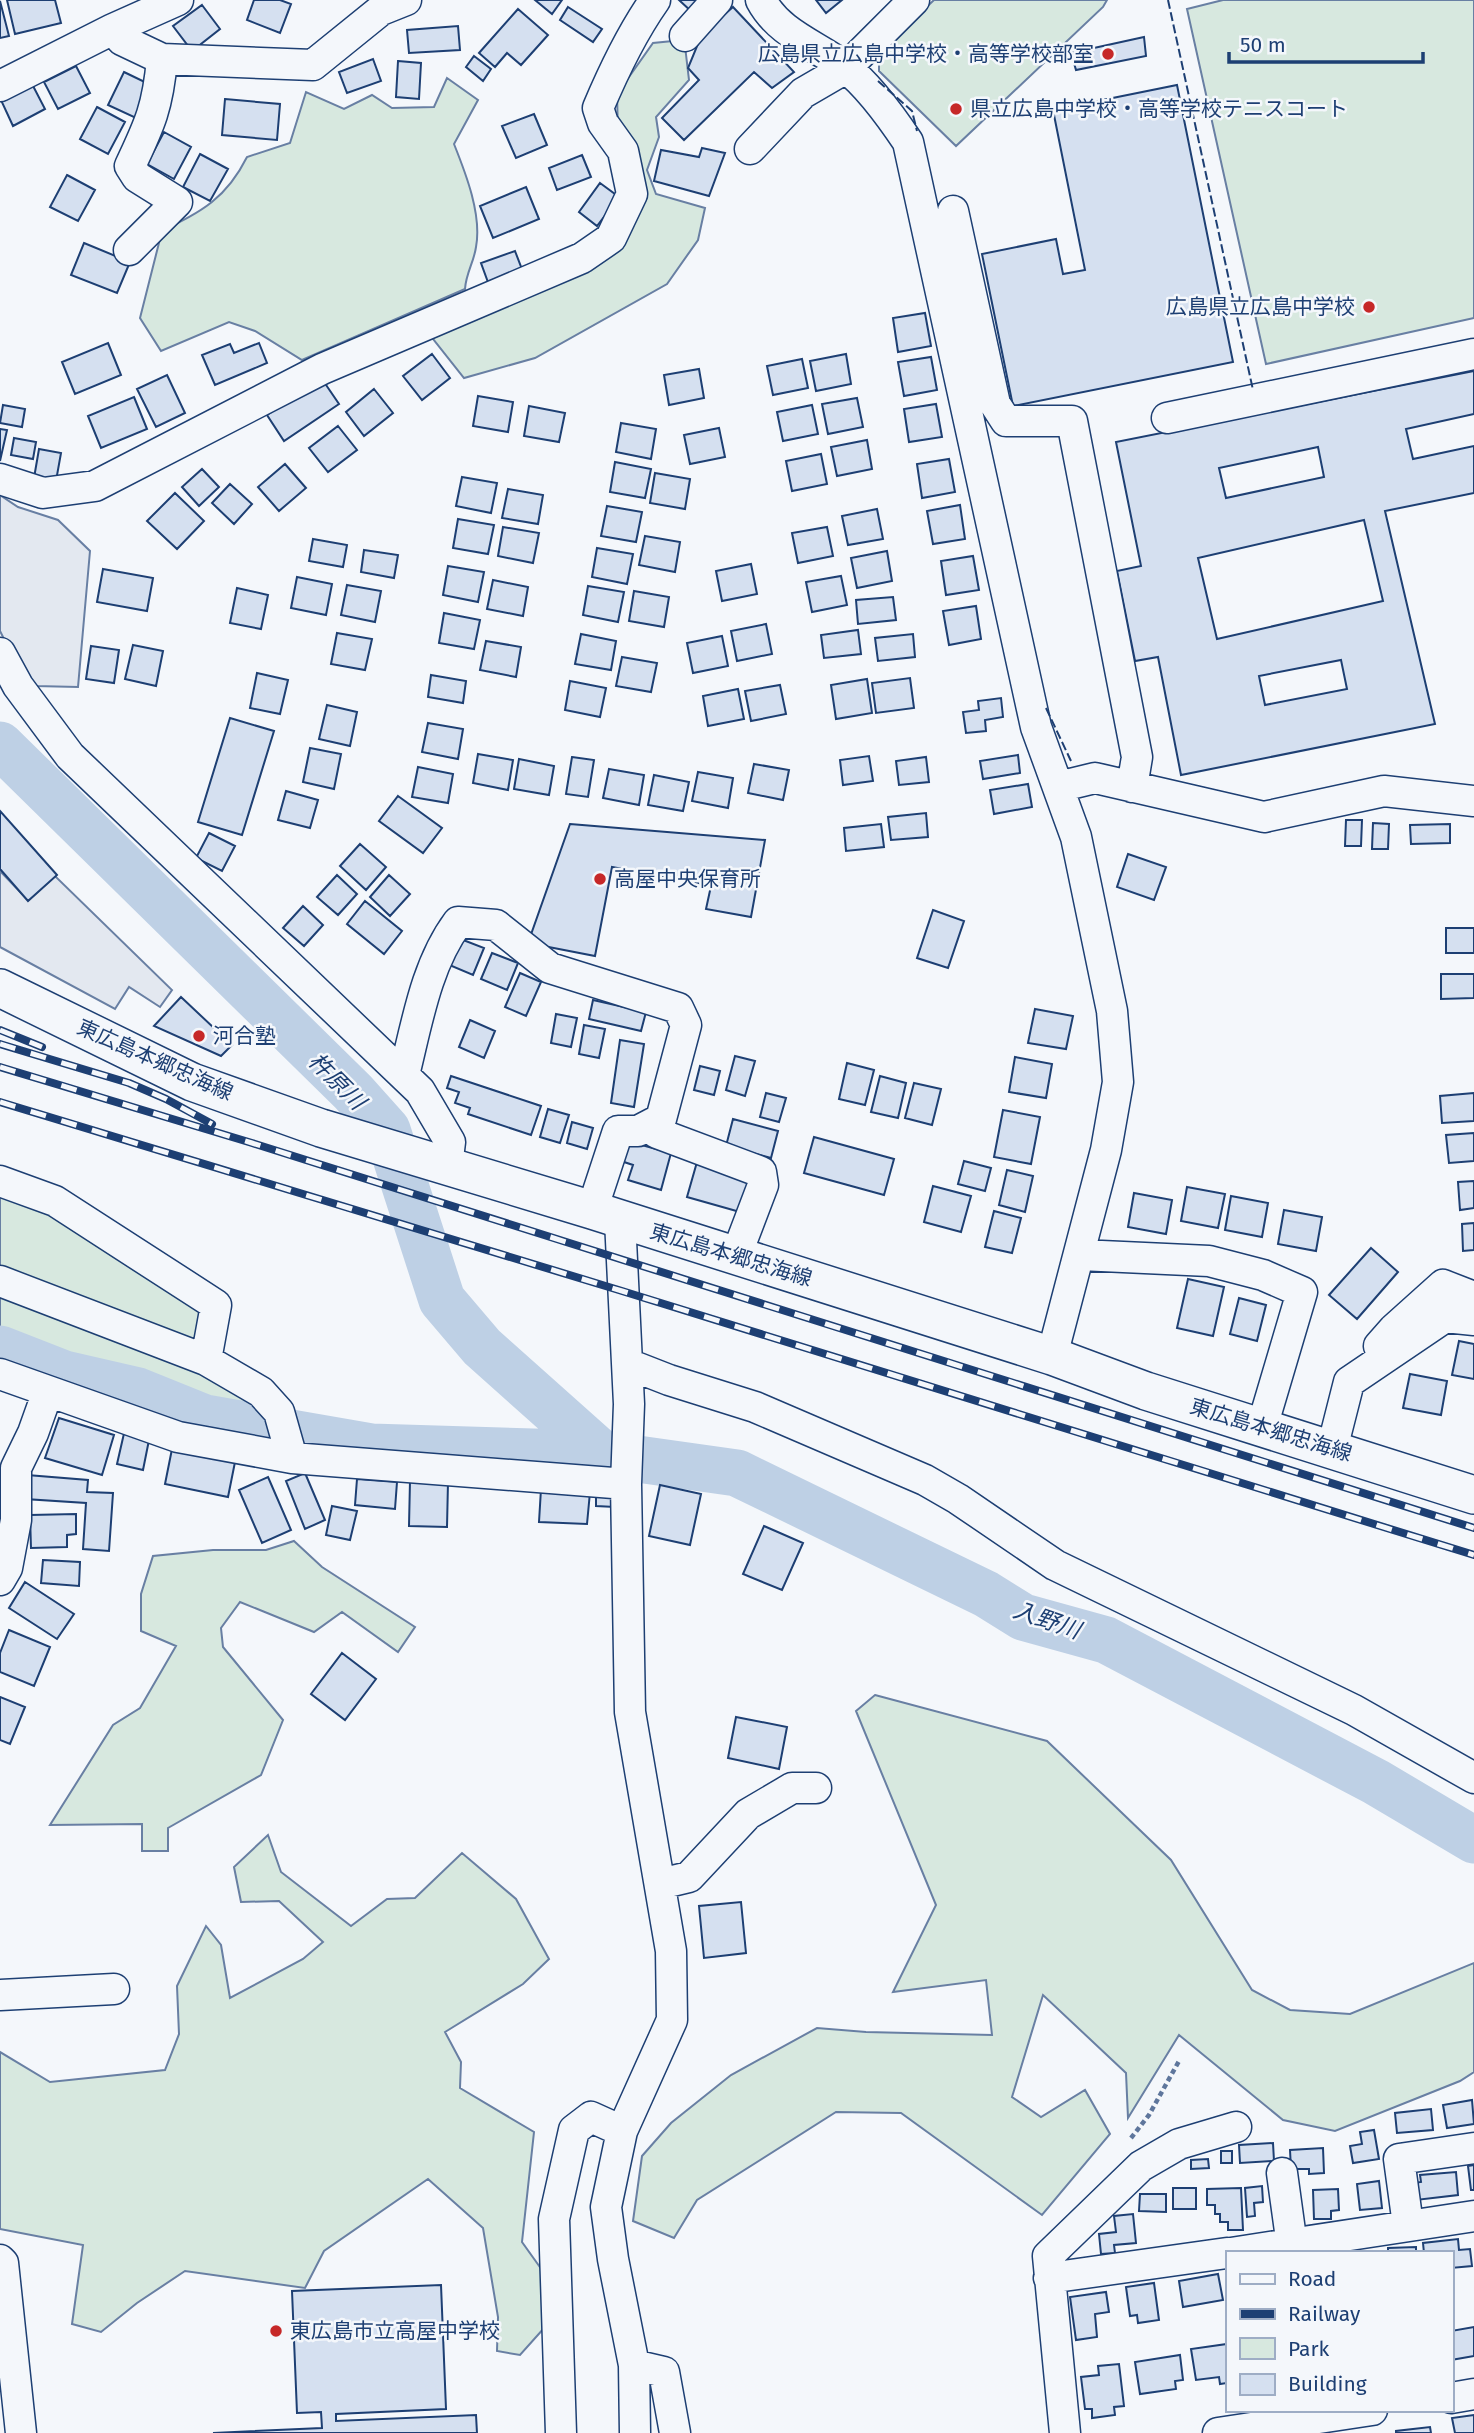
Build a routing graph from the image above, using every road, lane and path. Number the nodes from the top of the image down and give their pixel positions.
1 (178, 0) edge
2 (406, 0) edge
3 (655, 0) edge
4 (717, 0) edge
5 (761, 0) edge
6 (914, 0) edge
7 (113, 29) junction
8 (685, 36) dead end
9 (162, 59) junction
10 (846, 68) junction
11 (0, 86) edge
12 (750, 149) dead end
13 (953, 211) dead end
14 (129, 250) dead end
15 (1474, 354) edge
16 (1167, 418) dead end
17 (0, 479) edge
18 (0, 653) edge
19 (1058, 787) junction
20 (1132, 787) junction
21 (1474, 801) edge
22 (0, 988) edge
23 (404, 1075) junction
24 (650, 1125) junction
25 (447, 1166) junction
26 (0, 1181) edge
27 (606, 1215) junction
28 (1080, 1255) junction
29 (736, 1256) junction
30 (0, 1281) edge
31 (1474, 1297) edge
32 (1474, 1320) edge
33 (1398, 1337) junction
34 (1052, 1356) junction
35 (206, 1360) junction
36 (628, 1364) junction
37 (0, 1374) edge
38 (48, 1391) junction
39 (1262, 1427) junction
40 (1332, 1449) junction
41 (290, 1454) junction
42 (626, 1484) junction
43 (1474, 1495) edge
44 (0, 1580) edge
45 (1474, 1778) edge
46 (816, 1788) dead end
47 (660, 1884) junction
48 (114, 1989) dead end
49 (0, 1995) edge
50 (1236, 2127) dead end
51 (622, 2131) junction
52 (1474, 2148) edge
53 (1282, 2173) dead end
54 (1474, 2216) edge
55 (1408, 2225) junction
56 (1293, 2248) edge
57 (1255, 2251) edge
58 (1226, 2253) edge
59 (0, 2260) edge
60 (1049, 2278) junction
61 (634, 2365) junction
62 (1474, 2395) edge
63 (1453, 2398) edge
64 (1362, 2412) edge
65 (1322, 2420) edge
66 (21, 2433) edge
67 (561, 2433) edge
68 (635, 2433) edge
69 (675, 2433) edge
70 (1065, 2433) edge
71 (1218, 2433) edge

1 - 7 street
2 - 9 street
3 - 17 street
4 - 8 street
5 - 10 street
6 - 10 street
7 - 9 street
7 - 11 street
9 - 14 street
10 - 12 street
10 - 19 street
13 - 20 street
15 - 16 street
18 - 23 street
19 - 20 street
19 - 28 street
20 - 21 street
22 - 25 main road, 東広島本郷忠海線
23 - 24 street
23 - 25 street
24 - 27 street
24 - 29 street
25 - 27 main road, 東広島本郷忠海線
26 - 35 street
27 - 29 main road, 東広島本郷忠海線
27 - 36 street
28 - 34 street
28 - 39 street
29 - 34 main road, 東広島本郷忠海線
30 - 35 street
31 - 33 street
32 - 33 street
33 - 40 street
34 - 39 main road, 東広島本郷忠海線
35 - 41 street
36 - 42 street
36 - 45 street
37 - 38 street
38 - 41 street
38 - 44 street
39 - 40 main road, 東広島本郷忠海線
40 - 43 main road, 東広島本郷忠海線
41 - 42 street
42 - 47 street
46 - 47 street
47 - 51 street
48 - 49 street
50 - 60 street
51 - 61 street
51 - 67 street
52 - 55 street
53 - 56 street
54 - 55 street
55 - 56 street
56 - 57 street
58 - 60 street
59 - 66 street
60 - 70 street
61 - 68 street
61 - 69 street
62 - 63 street
64 - 65 street
65 - 71 street

